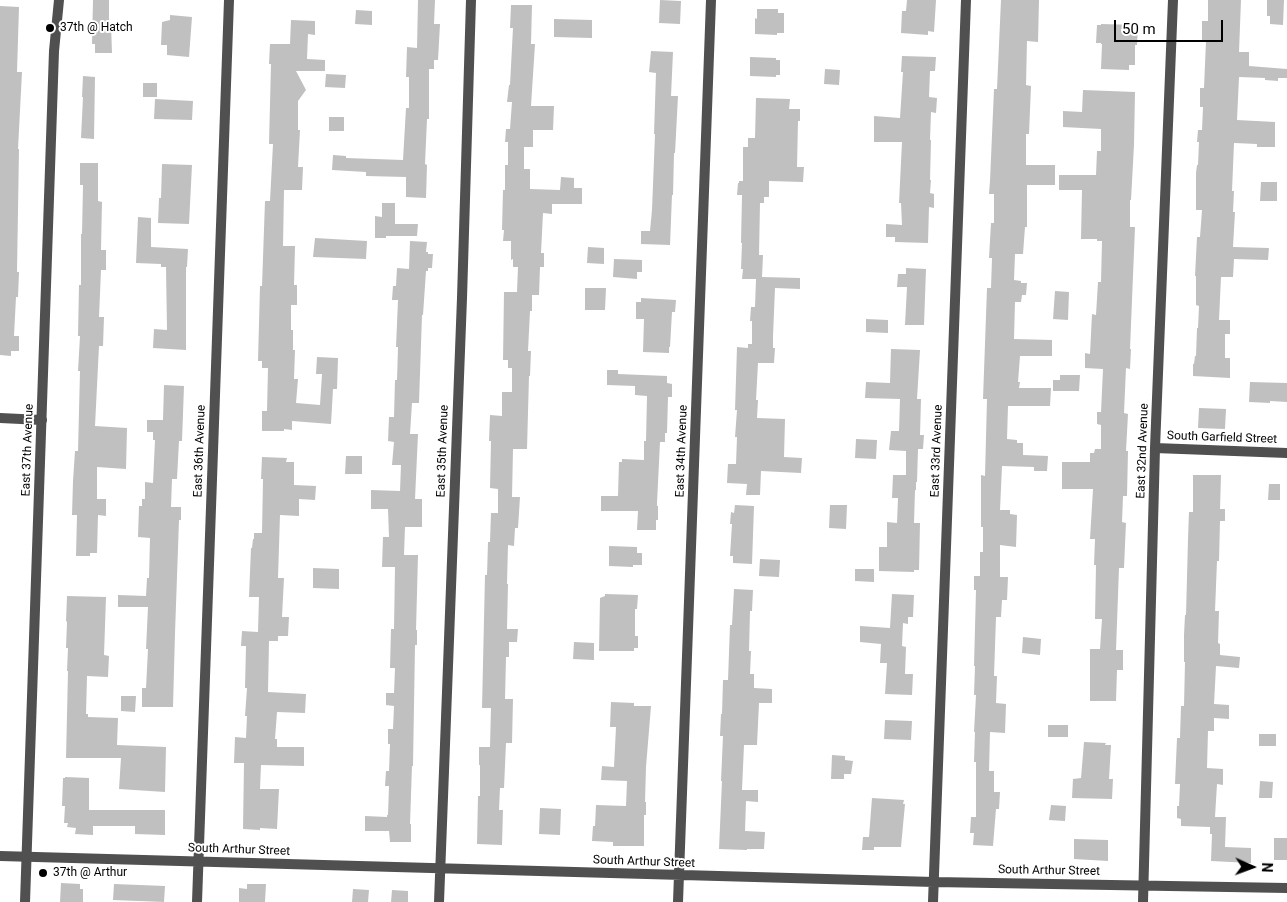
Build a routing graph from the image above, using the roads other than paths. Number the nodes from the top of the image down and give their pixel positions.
1 (60, 0) edge
2 (229, 0) edge
3 (471, 0) edge
4 (711, 0) edge
5 (966, 0) edge
6 (1172, 0) edge
7 (0, 418) edge
8 (42, 420) junction
9 (1155, 448) junction
10 (1287, 453) edge
11 (0, 856) edge
12 (27, 857) junction
13 (198, 861) junction
14 (440, 869) junction
15 (679, 875) junction
16 (934, 882) junction
17 (1144, 885) junction
18 (1287, 888) edge
19 (25, 902) edge
20 (197, 902) edge
21 (438, 902) edge
22 (678, 902) edge
23 (933, 902) edge
24 (1143, 902) edge

1 - 8 street, East 37th Avenue
2 - 13 street, East 36th Avenue
3 - 14 street, East 35th Avenue
4 - 15 street, East 34th Avenue
5 - 16 street, East 33rd Avenue
6 - 9 street, East 32nd Avenue
7 - 8 street
8 - 12 street, East 37th Avenue
9 - 10 street, South Garfield Street
9 - 17 street, East 32nd Avenue
11 - 12 street, South Arthur Street
12 - 13 street, South Arthur Street
12 - 19 street, East 37th Avenue
13 - 14 street, South Arthur Street
13 - 20 street, East 36th Avenue
14 - 15 street, South Arthur Street
14 - 21 street, East 35th Avenue
15 - 16 street, South Arthur Street
15 - 22 street, East 34th Avenue
16 - 17 street, South Arthur Street
16 - 23 street, East 33rd Avenue
17 - 18 street, South Arthur Street
17 - 24 street, East 32nd Avenue

